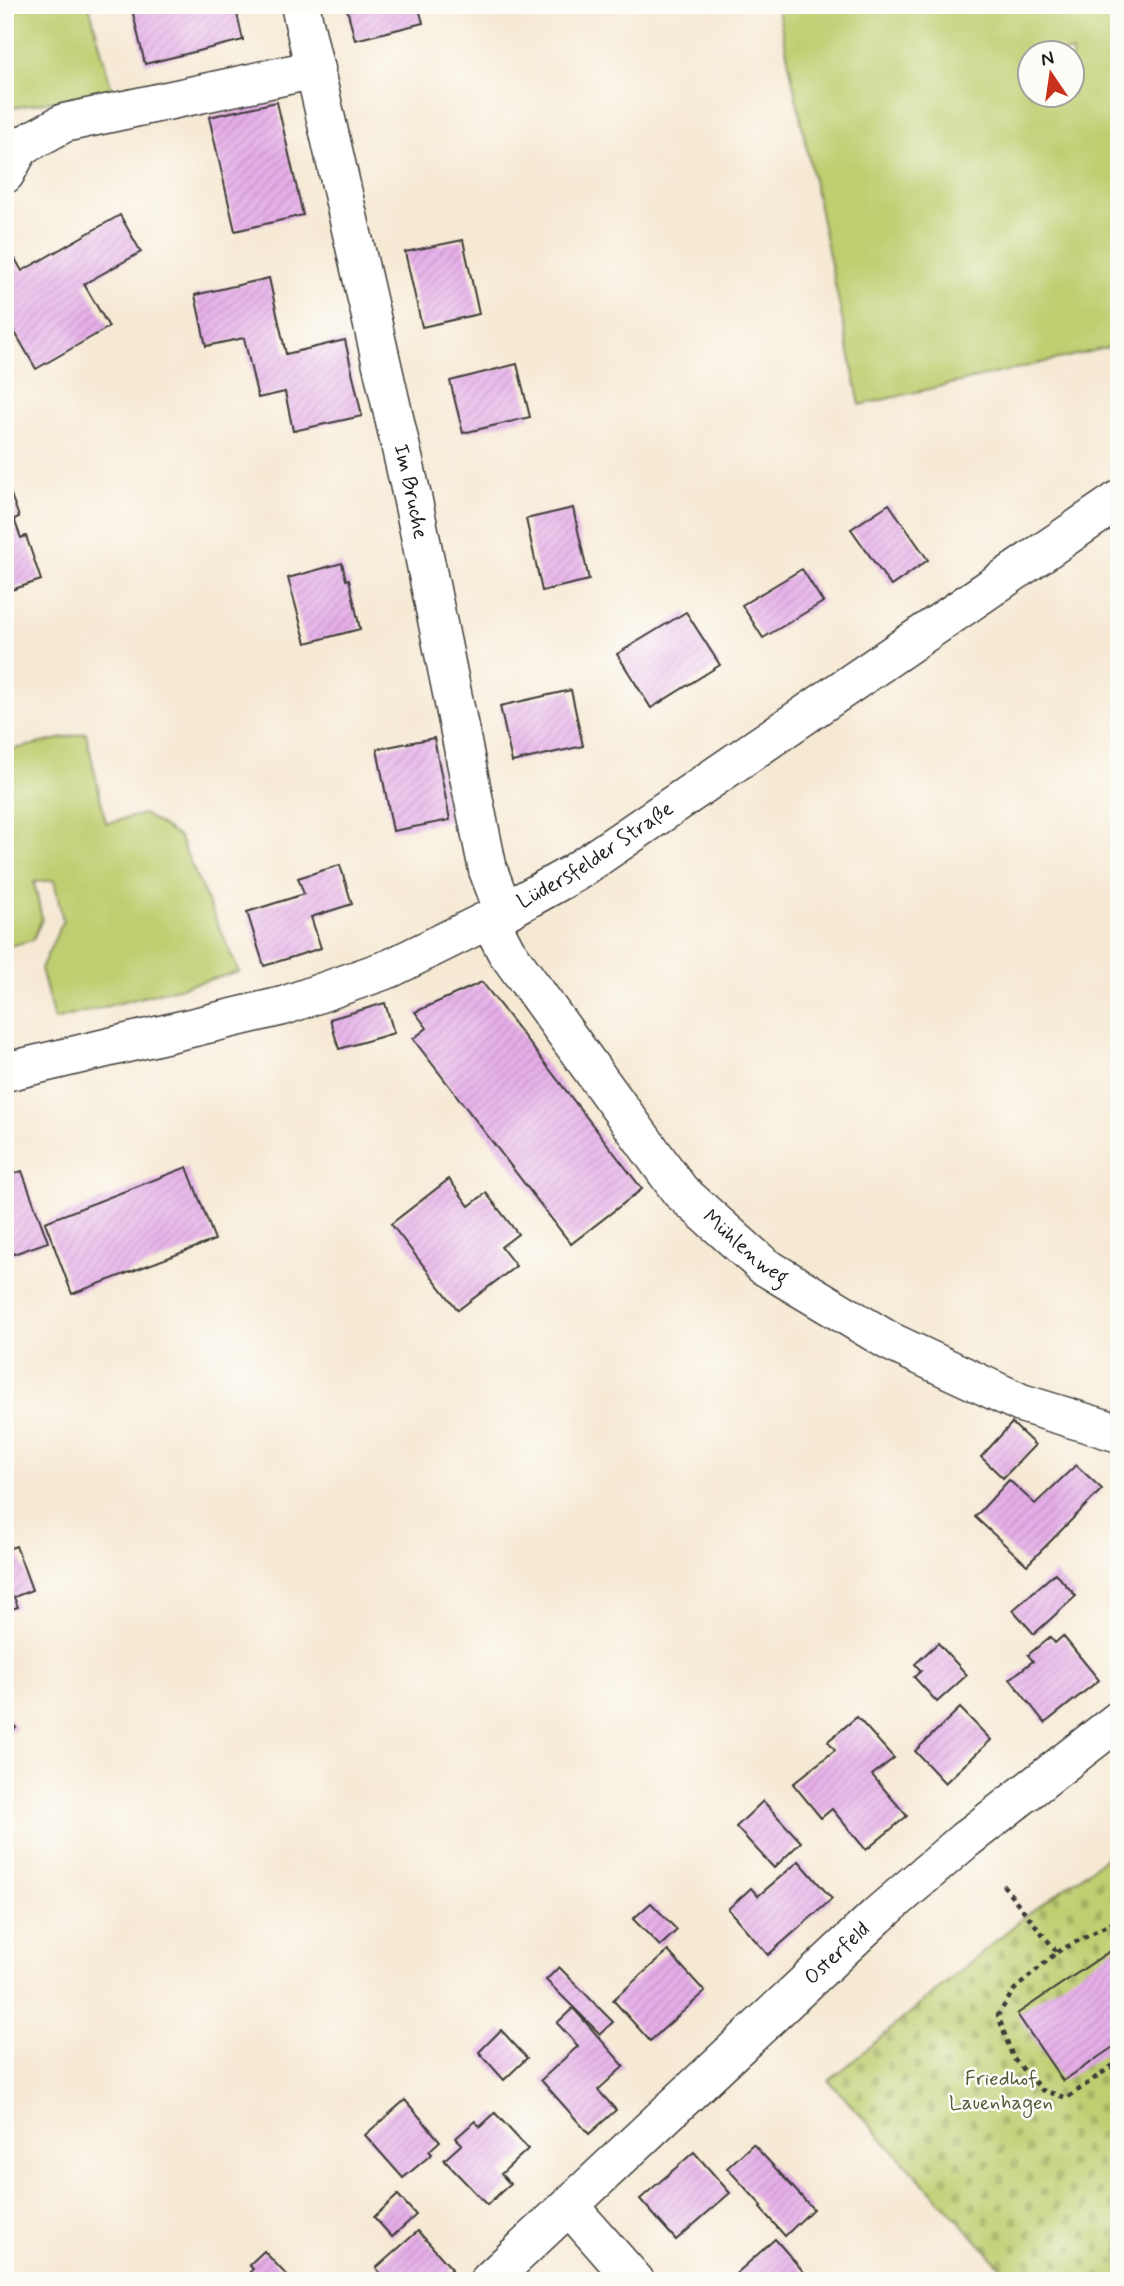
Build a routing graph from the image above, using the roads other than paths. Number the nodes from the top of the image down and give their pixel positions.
1 (300, 5) edge
2 (316, 69) junction
3 (5, 174) edge
4 (1119, 500) edge
5 (497, 916) junction
6 (5, 1072) edge
7 (1119, 1433) edge
8 (1119, 1720) edge
9 (569, 2206) junction
10 (489, 2281) edge
11 (635, 2281) edge

1 - 2 street, Im Bruche
2 - 3 street
2 - 5 street, Im Bruche
4 - 5 street, Lüdersfelder Straße
5 - 6 street, Lüdersfelder Straße
5 - 7 street, Mühlenweg
8 - 9 street, Osterfeld
9 - 10 street, Osterfeld
9 - 11 street

